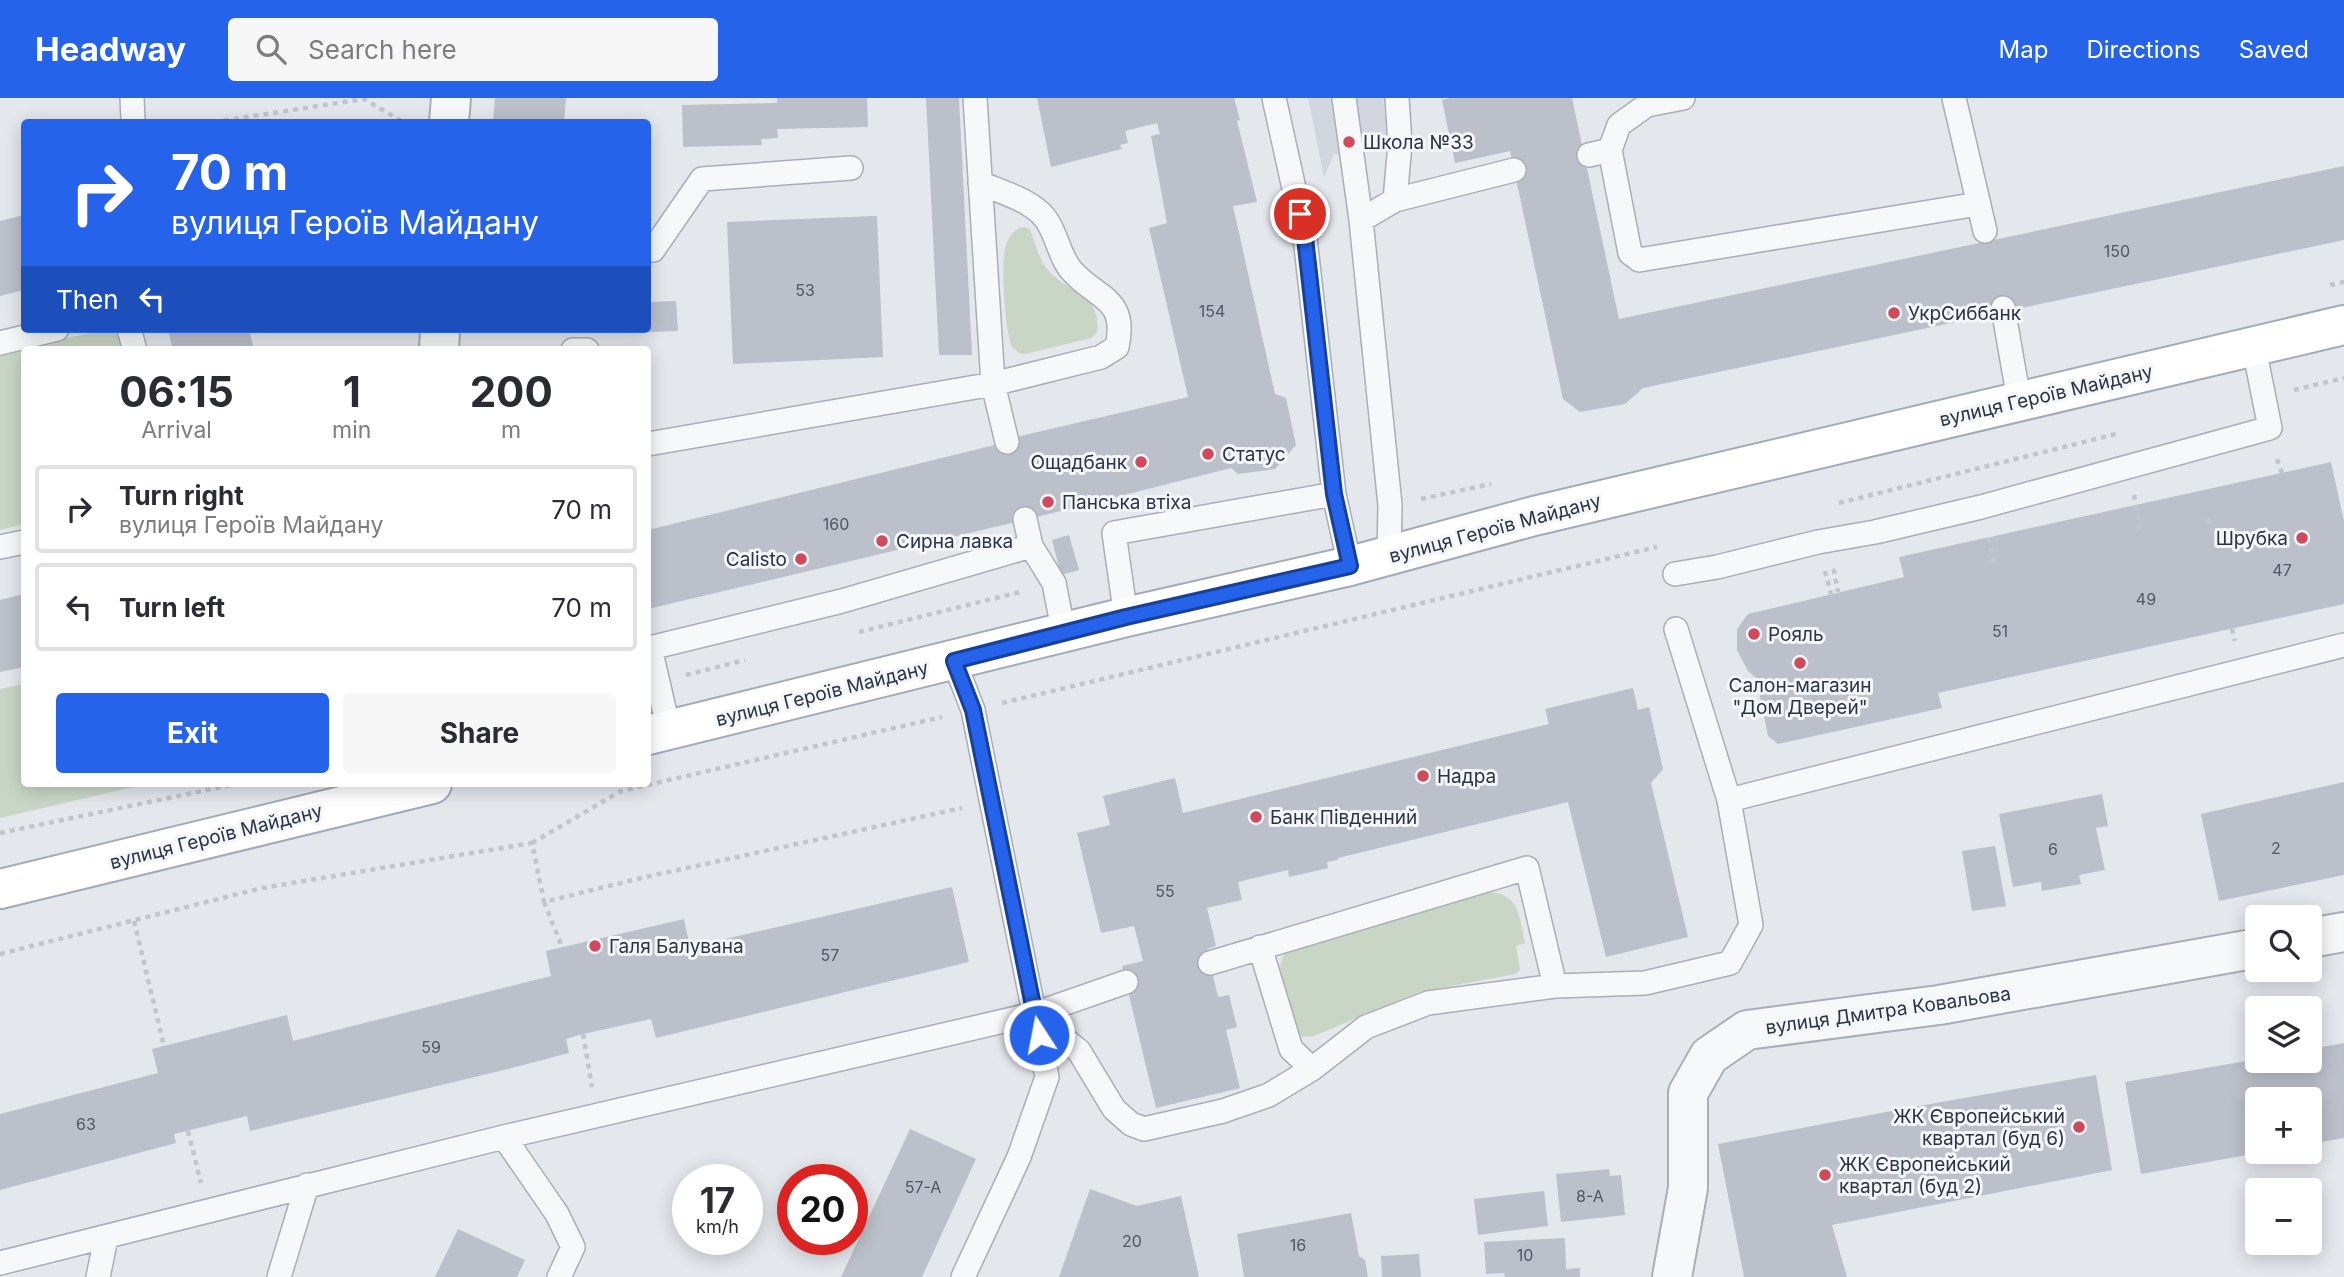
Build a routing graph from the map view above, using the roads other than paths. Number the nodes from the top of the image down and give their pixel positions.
1 (451, 98) edge
2 (975, 98) edge
3 (1274, 98) edge
4 (1344, 98) edge
5 (1397, 98) edge
6 (1683, 98) edge
7 (1954, 98) edge
8 (449, 119) edge
9 (851, 168) dead end
10 (1514, 170) dead end
11 (980, 183) junction
12 (1395, 200) junction
13 (1978, 204) junction
14 (1361, 220) junction
15 (1985, 231) dead end
16 (651, 250) edge
17 (2003, 309) dead end
18 (2344, 325) edge
19 (41, 333) edge
20 (0, 343) edge
21 (2254, 348) junction
22 (993, 384) junction
23 (2019, 400) junction
24 (1007, 442) dead end
25 (651, 443) edge
26 (1334, 494) junction
27 (1025, 519) dead end
28 (21, 543) edge
29 (1031, 546) junction
30 (0, 547) edge
31 (1390, 555) junction
32 (1350, 566) junction
33 (1675, 574) dead end
34 (1126, 617) junction
35 (1676, 629) dead end
36 (1064, 634) junction
37 (2344, 645) edge
38 (651, 648) edge
39 (651, 658) edge
40 (954, 661) junction
41 (658, 732) edge
42 (413, 787) edge
43 (1729, 800) junction
44 (0, 889) edge
45 (2344, 932) edge
46 (2322, 936) edge
47 (1260, 947) junction
48 (2245, 950) edge
49 (1210, 963) dead end
50 (1126, 982) dead end
51 (1555, 986) junction
52 (1034, 1014) junction
53 (1312, 1069) junction
54 (504, 1137) junction
55 (307, 1185) junction
56 (106, 1238) junction
57 (0, 1263) edge
58 (99, 1277) edge
59 (279, 1277) edge
60 (559, 1277) edge
61 (963, 1277) edge
62 (1672, 1277) edge

1 - 8 street
2 - 11 lane
3 - 26 lane
4 - 14 lane
5 - 12 lane
6 - 13 lane
7 - 13 lane
9 - 16 lane
10 - 12 lane
11 - 22 lane
11 - 22 lane
12 - 14 lane
13 - 15 lane
14 - 31 lane
17 - 23 lane
18 - 21 main road, вулиця Героїв Майдану
19 - 20 lane
21 - 23 main road, вулиця Героїв Майдану
21 - 33 lane
22 - 24 lane
22 - 25 lane
23 - 31 main road, вулиця Героїв Майдану
26 - 32 lane
26 - 34 lane
27 - 29 lane
28 - 30 lane
29 - 36 lane
29 - 38 lane
31 - 32 main road, вулиця Героїв Майдану
32 - 34 main road, вулиця Героїв Майдану
34 - 36 main road, вулиця Героїв Майдану
35 - 43 lane
36 - 40 main road, вулиця Героїв Майдану
37 - 43 lane
39 - 41 lane
40 - 41 main road, вулиця Героїв Майдану
40 - 52 lane
42 - 44 main road, вулиця Героїв Майдану
43 - 51 lane
45 - 46 street
47 - 49 lane
47 - 51 lane
47 - 53 lane
48 - 62 street, вулиця Дмитра Ковальова
50 - 52 lane
51 - 53 lane
52 - 53 lane
52 - 54 lane
52 - 61 lane
54 - 55 lane
54 - 60 lane
55 - 56 lane
55 - 59 lane
56 - 57 lane
56 - 58 lane

